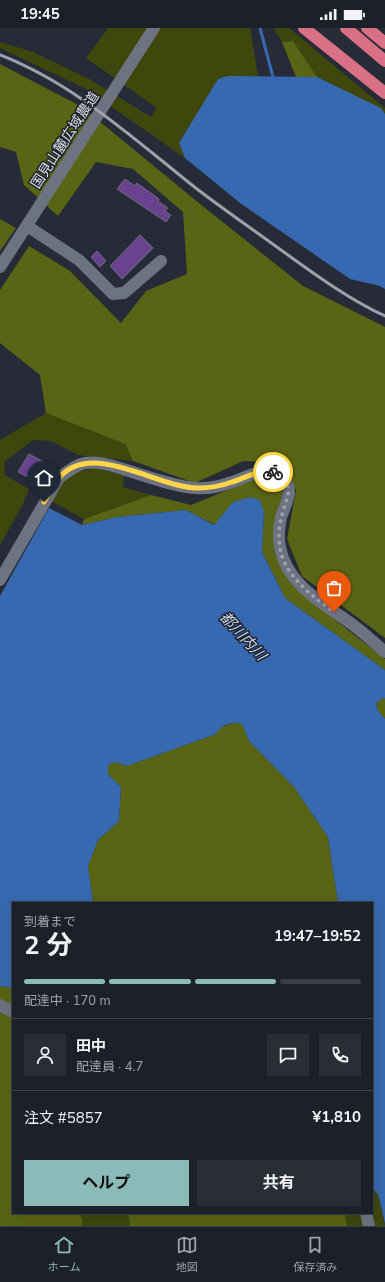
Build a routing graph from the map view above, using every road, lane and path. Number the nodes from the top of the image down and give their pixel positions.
1 (154, 28) edge
2 (304, 28) edge
3 (346, 28) edge
4 (367, 28) edge
5 (385, 43) edge
6 (385, 61) edge
7 (385, 93) edge
8 (27, 226) junction
9 (161, 261) dead end
10 (0, 267) edge
11 (0, 580) edge
12 (385, 652) edge
13 (0, 1005) edge
14 (12, 1011) edge
15 (366, 1214) edge
16 (370, 1226) edge

1 - 8 street, 国見山麓広域農道
2 - 7 highway
3 - 6 highway
4 - 5 highway
8 - 9 street
8 - 10 street, 国見山麓広域農道
11 - 12 street
13 - 14 street
15 - 16 street

